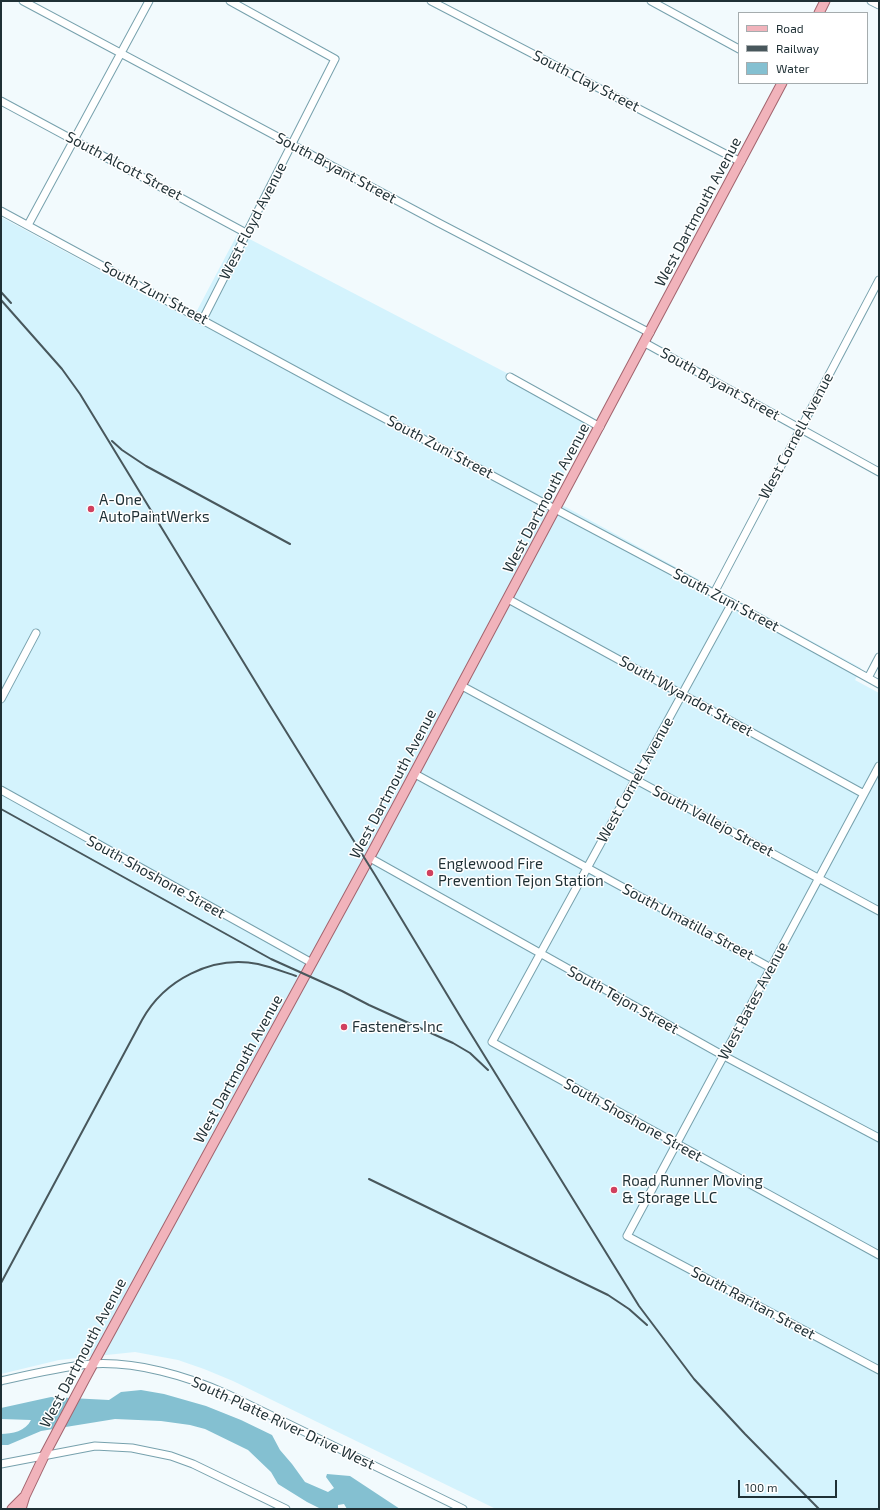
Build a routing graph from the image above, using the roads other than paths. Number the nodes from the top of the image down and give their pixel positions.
1 (23, 1) edge
2 (149, 1) edge
3 (230, 1) edge
4 (431, 1) edge
5 (651, 1) edge
6 (825, 1) edge
7 (871, 1) edge
8 (879, 5) edge
9 (820, 12) edge
10 (738, 48) edge
11 (122, 54) junction
12 (781, 84) edge
13 (1, 100) edge
14 (74, 140) junction
15 (292, 144) junction
16 (741, 162) junction
17 (1, 211) edge
18 (28, 225) junction
19 (246, 233) junction
20 (879, 280) edge
21 (203, 319) junction
22 (650, 333) junction
23 (645, 343) junction
24 (510, 377) dead end
25 (600, 427) junction
26 (800, 429) junction
27 (879, 472) edge
28 (557, 509) junction
29 (714, 593) junction
30 (508, 599) junction
31 (732, 603) junction
32 (36, 633) dead end
33 (879, 657) edge
34 (868, 678) junction
35 (879, 684) edge
36 (462, 686) junction
37 (682, 694) junction
38 (1, 699) edge
39 (879, 766) edge
40 (415, 774) junction
41 (636, 780) junction
42 (1, 790) edge
43 (864, 794) junction
44 (370, 858) junction
45 (588, 868) junction
46 (819, 879) junction
47 (879, 911) edge
48 (541, 954) junction
49 (312, 964) junction
50 (771, 968) junction
51 (492, 1042) joint
52 (724, 1056) junction
53 (879, 1138) edge
54 (677, 1144) junction
55 (627, 1236) joint
56 (879, 1255) edge
57 (93, 1364) junction
58 (879, 1370) edge
59 (1, 1381) edge
60 (47, 1451) junction
61 (1, 1464) edge
62 (25, 1496) junction
63 (12, 1509) edge
64 (21, 1509) edge
65 (286, 1509) edge
66 (463, 1509) edge

1 - 11 street, South Bryant Street
2 - 11 street
3 - 15 street, West Floyd Avenue
4 - 16 street, South Clay Street
5 - 10 street
6 - 9 main road
7 - 8 street
11 - 14 street
11 - 15 street, South Bryant Street
12 - 16 main road, West Dartmouth Avenue
13 - 14 street, South Alcott Street
14 - 18 street
14 - 19 street, South Alcott Street
15 - 19 street, West Floyd Avenue
15 - 22 street, South Bryant Street
16 - 22 main road, West Dartmouth Avenue
17 - 18 street, South Zuni Street
18 - 21 street, South Zuni Street
19 - 21 street, West Floyd Avenue
20 - 26 street, West Cornell Avenue
21 - 28 street, South Zuni Street
22 - 23 main road, West Dartmouth Avenue
23 - 25 main road, West Dartmouth Avenue
23 - 26 street, South Bryant Street
24 - 25 street
25 - 28 main road, West Dartmouth Avenue
26 - 27 street, South Bryant Street
26 - 29 street, West Cornell Avenue
28 - 29 street, South Zuni Street
28 - 30 main road, West Dartmouth Avenue
29 - 31 street, South Zuni Street
30 - 36 main road, West Dartmouth Avenue
30 - 37 street, South Wyandot Street
31 - 34 street, South Zuni Street
31 - 37 street, West Cornell Avenue
32 - 38 street
33 - 34 street
34 - 35 street, South Zuni Street
36 - 40 main road, West Dartmouth Avenue
36 - 41 street, South Vallejo Street
37 - 41 street, West Cornell Avenue
37 - 43 street, South Wyandot Street
39 - 43 street, West Bates Avenue
40 - 44 main road, West Dartmouth Avenue
40 - 45 street, South Umatilla Street
41 - 45 street, West Cornell Avenue
41 - 46 street, South Vallejo Street
42 - 49 street, South Shoshone Street
43 - 46 street, West Bates Avenue
44 - 48 street, South Tejon Street
44 - 49 main road, West Dartmouth Avenue
45 - 48 street, West Cornell Avenue
45 - 50 street, South Umatilla Street
46 - 47 street, South Vallejo Street
46 - 50 street, West Bates Avenue
48 - 51 street, West Cornell Avenue
48 - 52 street, South Tejon Street
49 - 57 main road, West Dartmouth Avenue
50 - 52 street, West Bates Avenue
51 - 54 street, South Shoshone Street
52 - 53 street, South Tejon Street
52 - 54 street, West Bates Avenue
54 - 55 street, West Bates Avenue
54 - 56 street, South Shoshone Street
55 - 58 street, South Raritan Street
57 - 59 street, South Platte River Drive West
57 - 60 main road, West Dartmouth Avenue
57 - 66 street, South Platte River Drive West
60 - 61 street
60 - 62 main road, West Dartmouth Avenue
60 - 65 street
62 - 63 main road, West Dartmouth Avenue
62 - 64 main road, West Dartmouth Avenue

